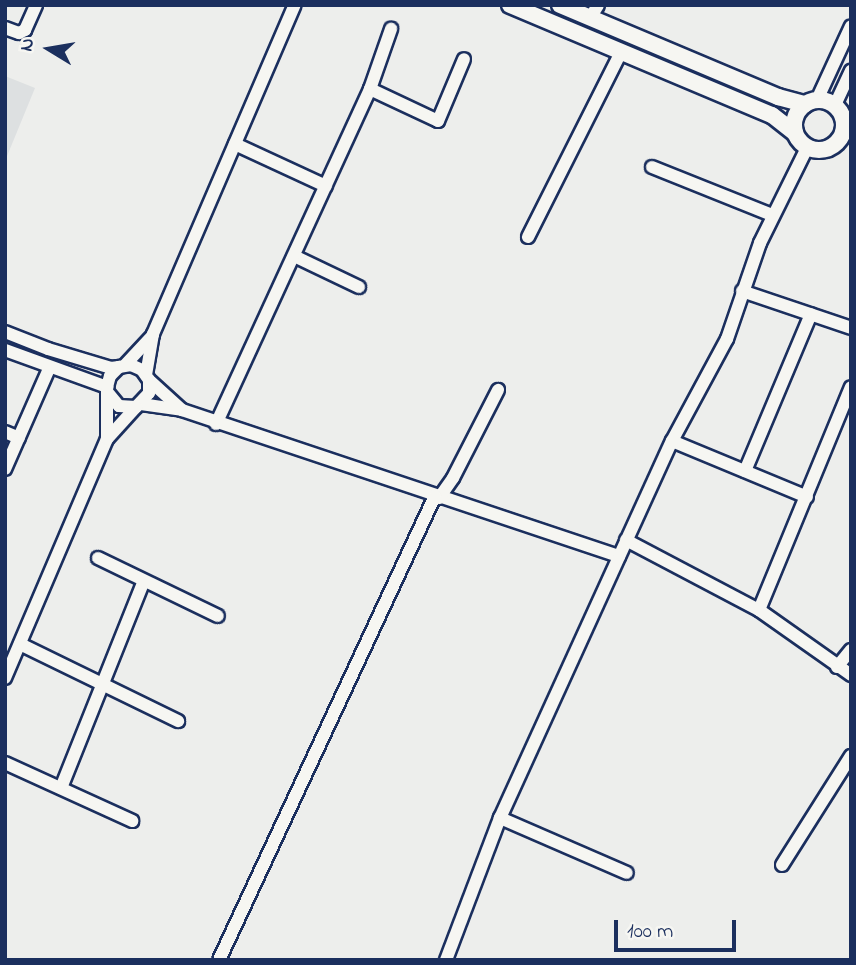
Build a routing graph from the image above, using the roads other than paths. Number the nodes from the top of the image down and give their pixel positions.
1 (36, 5) edge
2 (295, 5) edge
3 (510, 5) edge
4 (560, 5) edge
5 (594, 12) edge
6 (851, 26) edge
7 (5, 28) edge
8 (391, 29) dead end
9 (621, 52) junction
10 (464, 59) dead end
11 (851, 71) edge
12 (370, 89) junction
13 (811, 102) junction
14 (835, 105) junction
15 (847, 126) edge
16 (795, 134) junction
17 (235, 144) junction
18 (833, 146) junction
19 (807, 148) junction
20 (851, 149) edge
21 (652, 167) dead end
22 (326, 186) junction
23 (772, 215) junction
24 (528, 237) dead end
25 (294, 256) junction
26 (359, 288) dead end
27 (742, 291) junction
28 (811, 314) junction
29 (851, 328) edge
30 (5, 332) edge
31 (153, 334) junction
32 (5, 350) edge
33 (122, 366) junction
34 (50, 369) junction
35 (147, 377) junction
36 (851, 387) edge
37 (107, 390) junction
38 (498, 390) dead end
39 (139, 405) junction
40 (182, 410) junction
41 (216, 424) junction
42 (5, 432) edge
43 (19, 438) junction
44 (107, 439) junction
45 (671, 441) junction
46 (5, 469) edge
47 (745, 471) junction
48 (437, 497) junction
49 (807, 498) junction
50 (626, 540) junction
51 (619, 556) junction
52 (98, 558) dead end
53 (144, 581) junction
54 (759, 610) junction
55 (218, 616) dead end
56 (13, 649) edge
57 (851, 650) edge
58 (837, 667) junction
59 (851, 675) edge
60 (5, 678) edge
61 (103, 684) junction
62 (178, 721) dead end
63 (851, 756) edge
64 (5, 763) edge
65 (61, 788) junction
66 (500, 818) junction
67 (132, 821) dead end
68 (782, 864) dead end
69 (627, 873) dead end
70 (219, 960) edge
71 (446, 960) edge

1 - 7 street
2 - 17 street
3 - 9 main road
4 - 5 main road
5 - 13 main road
6 - 13 street
8 - 12 street
9 - 16 main road
9 - 24 street
10 - 12 street
11 - 14 street
12 - 22 street
13 - 14 main road
13 - 16 main road
14 - 15 main road
15 - 18 main road
16 - 19 main road
17 - 22 street
17 - 31 street
18 - 19 main road
18 - 20 main road
19 - 23 street
21 - 23 street
22 - 25 street
23 - 27 street
25 - 26 street
25 - 41 street
27 - 28 street
27 - 45 street
28 - 29 street
28 - 47 street
30 - 33 street
31 - 33 street
31 - 35 street
32 - 34 street
33 - 35 street
33 - 37 street
34 - 37 street
34 - 43 street
35 - 39 street
35 - 40 street
36 - 49 street
37 - 39 street
37 - 44 street
38 - 48 street
39 - 40 street
39 - 44 street
40 - 41 street
41 - 48 street
42 - 43 street
43 - 46 street
44 - 56 street
45 - 47 street
45 - 50 street
47 - 49 street
48 - 51 street
48 - 70 street
49 - 54 street
50 - 51 street
50 - 54 street
51 - 66 street
52 - 53 street
53 - 55 street
53 - 61 street
54 - 58 street
56 - 60 street
56 - 61 street
57 - 58 street
58 - 59 street
61 - 62 street
61 - 65 street
63 - 68 street
64 - 65 street
65 - 67 street
66 - 69 street
66 - 71 street

